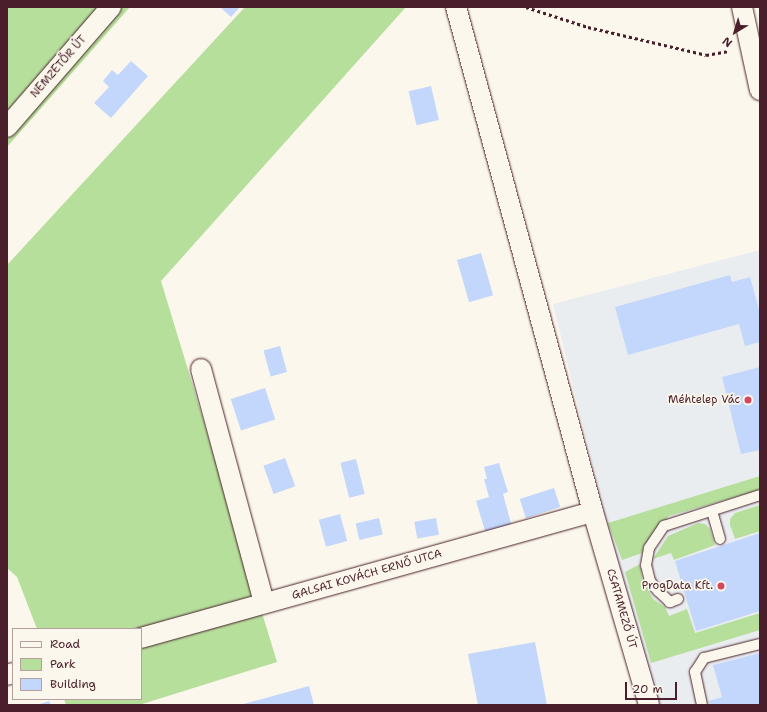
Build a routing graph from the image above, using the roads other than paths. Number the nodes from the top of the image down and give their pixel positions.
1 (111, 7) edge
2 (456, 7) edge
3 (742, 7) edge
4 (760, 90) edge
5 (7, 127) edge
6 (201, 369) dead end
7 (760, 495) edge
8 (712, 511) junction
9 (592, 512) junction
10 (720, 539) dead end
11 (678, 599) dead end
12 (264, 603) junction
13 (142, 638) edge
14 (760, 644) edge
15 (649, 705) edge
16 (702, 705) edge

1 - 5 street, NEMZETŐR ÚT
2 - 9 street, CSATAMEZŐ ÚT
3 - 4 street
6 - 12 street
7 - 8 lane
8 - 10 lane
8 - 11 lane
9 - 12 street, GALSAI KOVÁCH ERNŐ UTCA
9 - 15 street, CSATAMEZŐ ÚT
12 - 13 street, GALSAI KOVÁCH ERNŐ UTCA
14 - 16 lane

